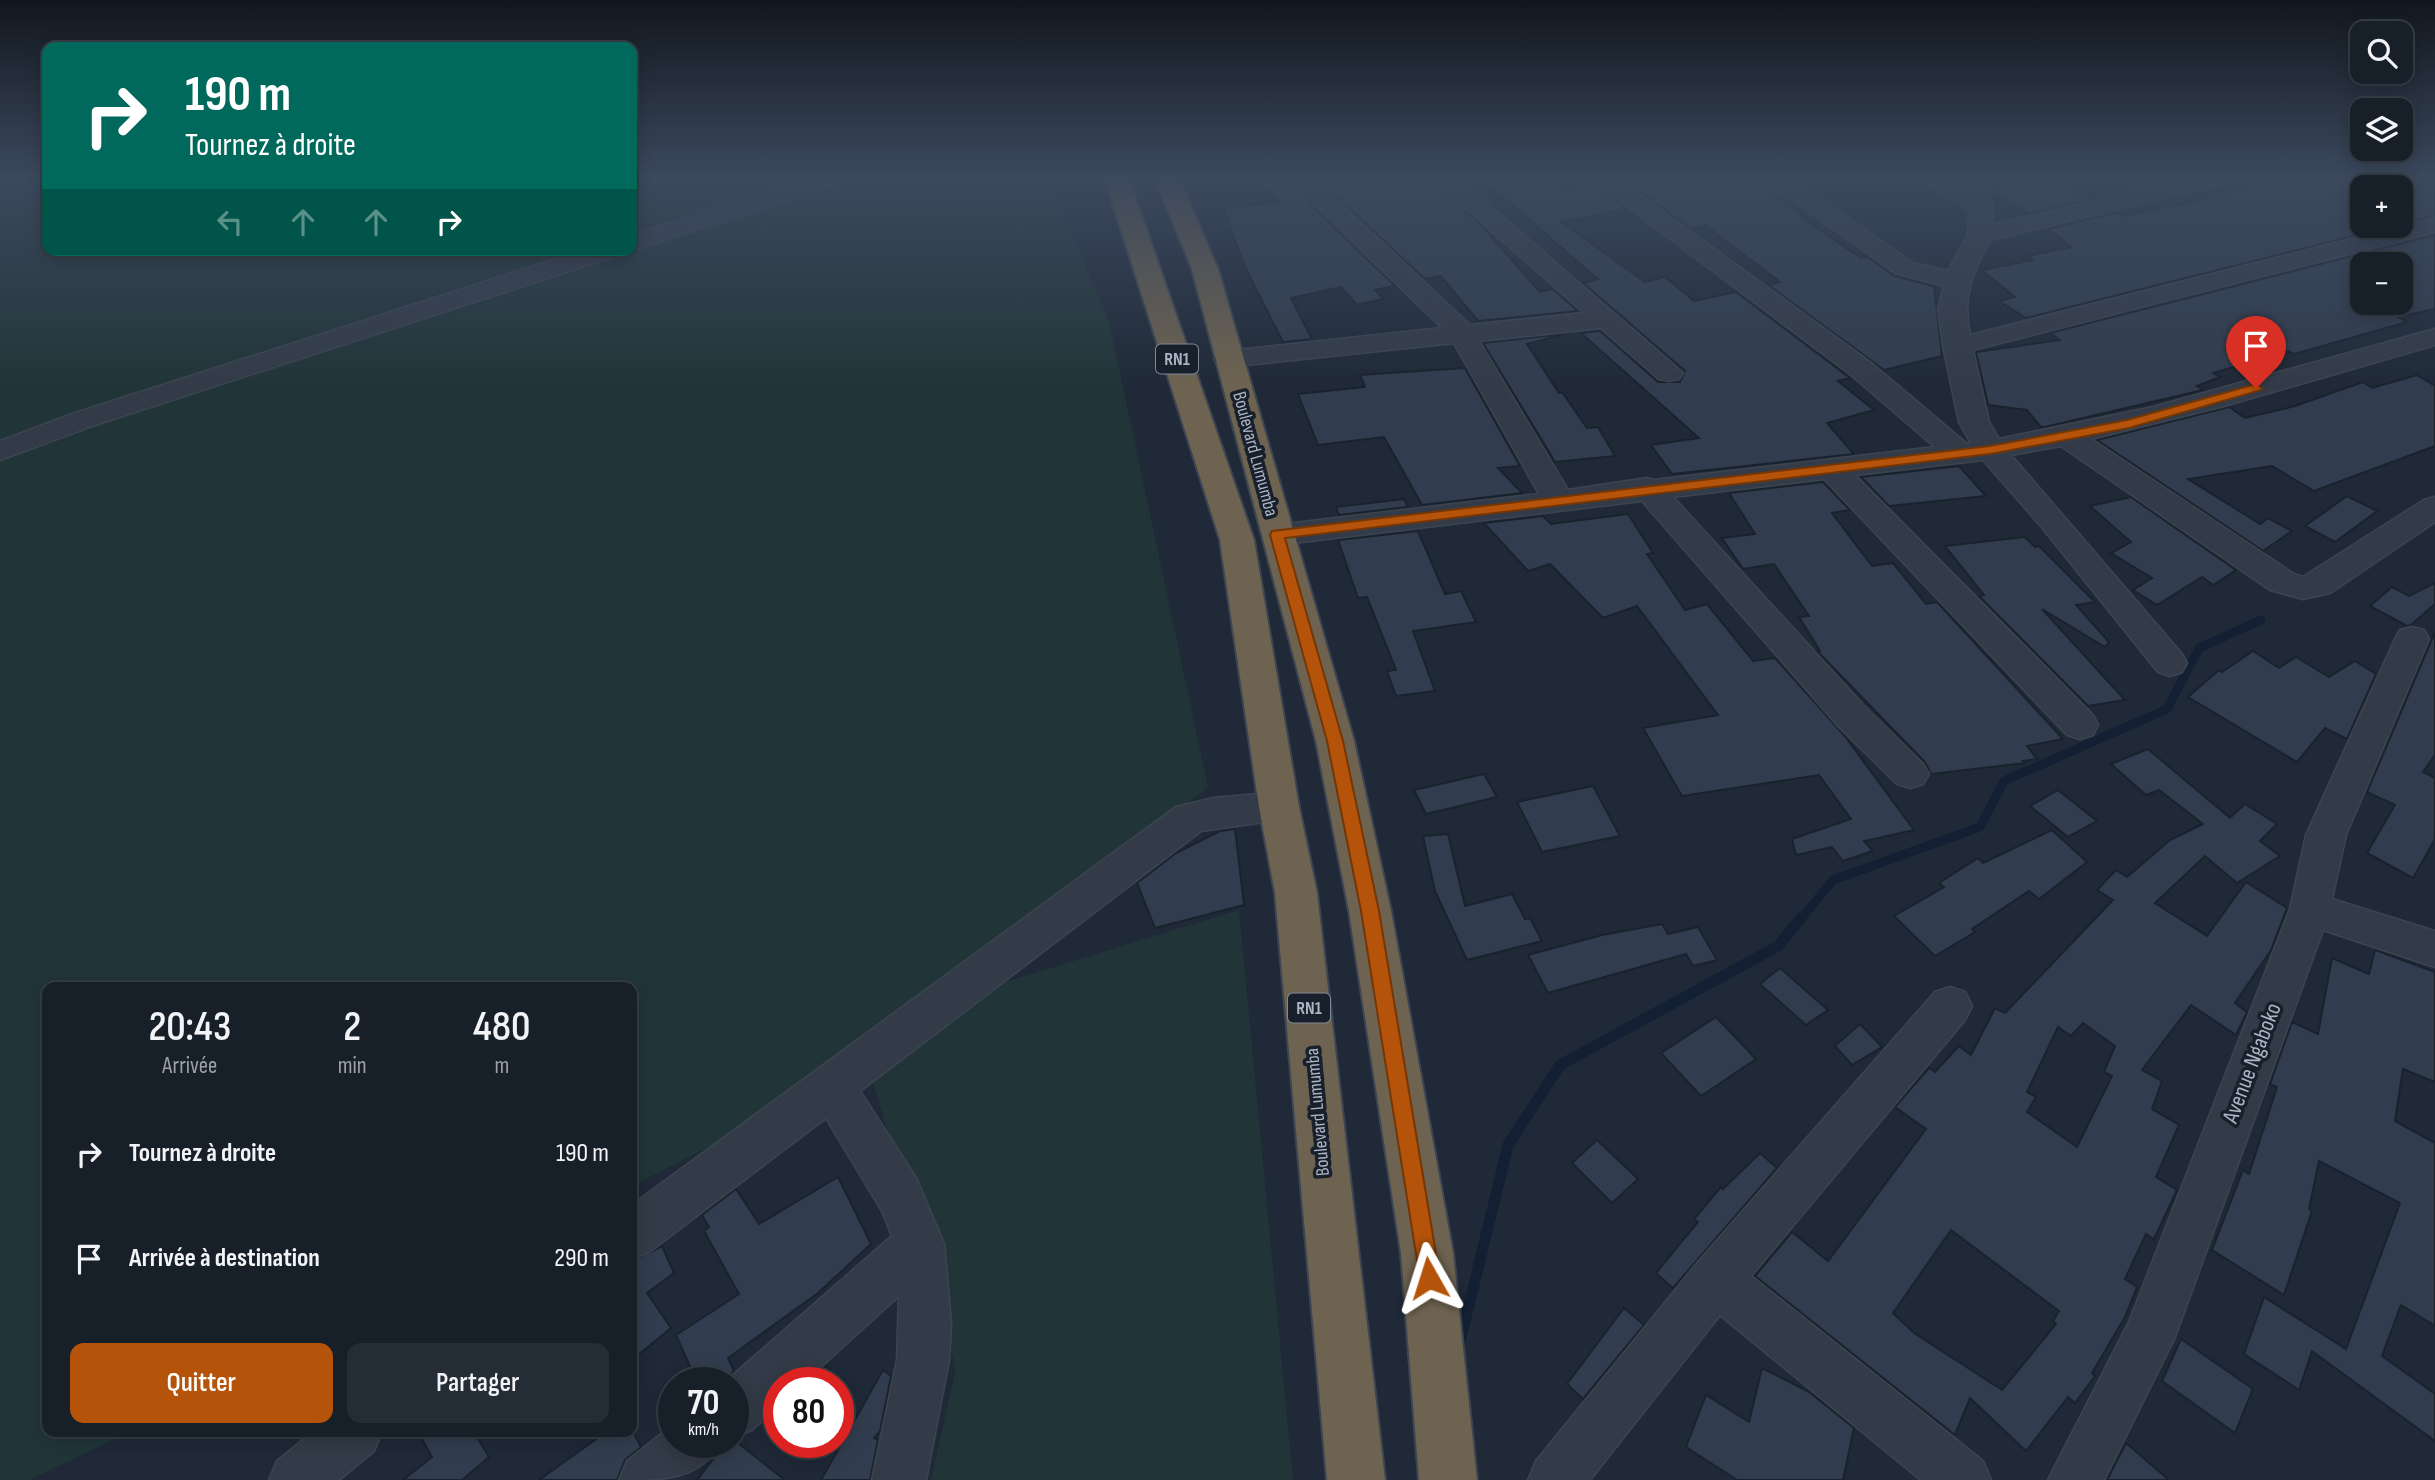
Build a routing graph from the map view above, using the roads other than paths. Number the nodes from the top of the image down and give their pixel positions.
1 (1140, 248) edge
2 (1196, 248) edge
3 (1373, 248) edge
4 (1525, 248) edge
5 (1697, 248) edge
6 (1875, 248) edge
7 (1970, 248) edge
8 (2344, 248) edge
9 (591, 256) edge
10 (1957, 281) junction
11 (1607, 319) junction
12 (1461, 332) junction
13 (2435, 337) edge
14 (1958, 346) junction
15 (1228, 359) junction
16 (1669, 373) dead end
17 (2068, 437) junction
18 (1990, 450) junction
19 (0, 451) edge
20 (1960, 453) junction
21 (1830, 468) junction
22 (1647, 488) junction
23 (1558, 500) junction
24 (2435, 507) edge
25 (1277, 535) junction
26 (2412, 639) dead end
27 (2169, 663) dead end
28 (2080, 725) dead end
29 (1909, 774) dead end
30 (1279, 807) junction
31 (2310, 909) junction
32 (2435, 949) edge
33 (1950, 1006) dead end
34 (832, 1087) junction
35 (637, 1231) edge
36 (920, 1244) junction
37 (1716, 1280) junction
38 (749, 1397) edge
39 (349, 1437) edge
40 (674, 1458) edge
41 (296, 1480) edge
42 (646, 1480) edge
43 (899, 1480) edge
44 (1356, 1480) edge
45 (1448, 1480) edge
46 (1555, 1480) edge
47 (1965, 1480) edge
48 (2075, 1480) edge

1 - 30 highway, Boulevard Lumumba / RN1
2 - 15 highway, Boulevard Lumumba / RN1
3 - 12 street
4 - 11 street
5 - 20 street
6 - 10 street
7 - 10 street
8 - 14 street
9 - 19 street
10 - 14 street
11 - 12 street
11 - 16 street
12 - 15 street
12 - 23 street
13 - 17 street
14 - 18 street
15 - 25 highway, Boulevard Lumumba / RN1
17 - 18 street
17 - 24 street
18 - 20 street
18 - 27 street
20 - 21 street
21 - 22 street
21 - 28 street
22 - 23 street
22 - 29 street
23 - 25 street
25 - 45 highway, Boulevard Lumumba / RN1
26 - 31 street, Avenue Ngaboko
30 - 34 street
30 - 44 highway, Boulevard Lumumba / RN1
31 - 32 street
31 - 48 street, Avenue Ngaboko
33 - 37 street
34 - 35 street
34 - 36 street
36 - 38 street
36 - 43 street
37 - 46 street
37 - 47 street
39 - 41 street
40 - 42 street

